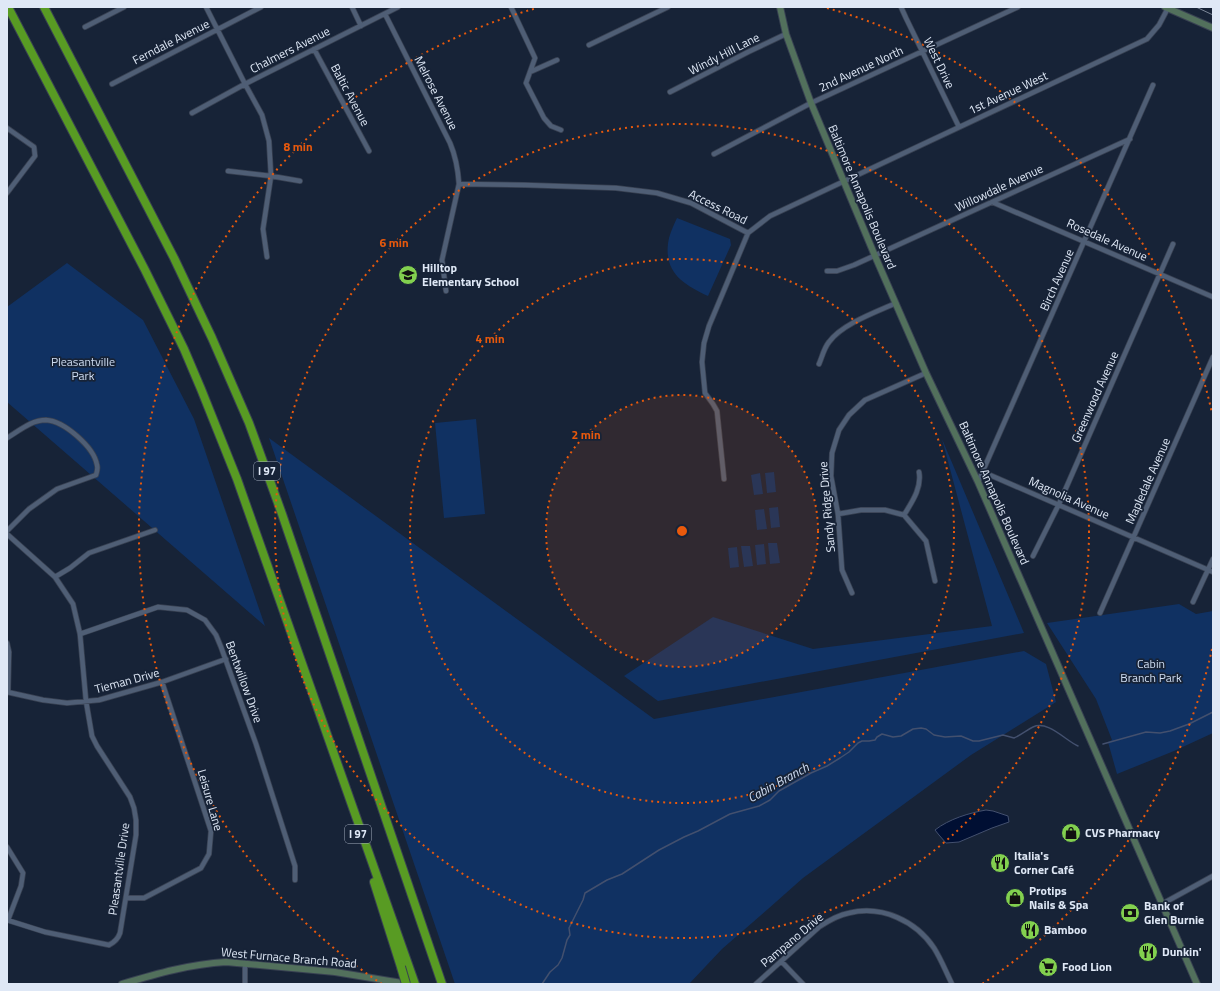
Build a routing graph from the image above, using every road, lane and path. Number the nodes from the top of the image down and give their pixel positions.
1 (8, 7) edge
2 (44, 7) edge
3 (124, 7) edge
4 (206, 7) edge
5 (261, 7) edge
6 (352, 7) edge
7 (398, 7) edge
8 (511, 7) edge
9 (668, 7) edge
10 (780, 7) edge
11 (901, 7) edge
12 (1018, 7) edge
13 (1167, 8) edge
14 (385, 14) junction
15 (361, 26) junction
16 (85, 27) dead end
17 (1213, 28) edge
18 (218, 29) junction
19 (786, 34) junction
20 (590, 45) dead end
21 (314, 49) junction
22 (922, 51) junction
23 (557, 60) dead end
24 (530, 72) junction
25 (112, 84) dead end
26 (245, 84) junction
27 (1154, 85) dead end
28 (670, 92) dead end
29 (811, 104) junction
30 (192, 113) dead end
31 (959, 127) junction
32 (7, 128) edge
33 (561, 130) dead end
34 (1130, 139) junction
35 (369, 151) dead end
36 (714, 154) dead end
37 (228, 171) dead end
38 (271, 176) junction
39 (300, 181) dead end
40 (844, 181) junction
41 (459, 184) junction
42 (7, 193) edge
43 (992, 202) junction
44 (748, 234) junction
45 (1085, 241) junction
46 (1173, 244) dead end
47 (875, 256) junction
48 (267, 257) dead end
49 (828, 271) dead end
50 (1160, 274) junction
51 (446, 291) dead end
52 (1213, 297) edge
53 (896, 303) junction
54 (1213, 357) edge
55 (818, 364) dead end
56 (926, 373) junction
57 (7, 438) edge
58 (919, 472) dead end
59 (983, 472) junction
60 (724, 478) dead end
61 (978, 482) junction
62 (1059, 504) junction
63 (838, 514) junction
64 (904, 515) junction
65 (155, 530) dead end
66 (7, 531) edge
67 (7, 534) edge
68 (1134, 537) junction
69 (1033, 556) dead end
70 (1213, 559) edge
71 (1211, 571) edge
72 (54, 577) junction
73 (934, 581) dead end
74 (852, 593) dead end
75 (1193, 602) dead end
76 (1100, 612) dead end
77 (80, 634) junction
78 (7, 643) edge
79 (226, 659) junction
80 (162, 682) junction
81 (8, 692) edge
82 (86, 702) junction
83 (7, 847) edge
84 (1213, 876) edge
85 (295, 880) dead end
86 (126, 898) junction
87 (1162, 904) junction
88 (7, 920) edge
89 (782, 962) junction
90 (245, 963) junction
91 (406, 968) junction
92 (122, 984) edge
93 (245, 984) edge
94 (407, 984) edge
95 (415, 984) edge
96 (442, 984) edge
97 (756, 984) edge
98 (803, 984) edge
99 (952, 984) edge
100 (1197, 984) edge

1 - 91 highway, I 97
2 - 96 highway, I 97
3 - 16 street
4 - 18 street
5 - 18 street, Ferndale Avenue
6 - 15 street
7 - 14 street, Chalmers Avenue
8 - 24 street
9 - 20 street
10 - 19 main road, Baltimore Annapolis Boulevard
11 - 22 street, West Drive
12 - 22 street, 2nd Avenue North
13 - 17 main road
13 - 31 street, 1st Avenue West
14 - 15 street, Chalmers Avenue
14 - 41 street, Melrose Avenue
15 - 21 street, Chalmers Avenue
18 - 25 street, Ferndale Avenue
18 - 26 street
19 - 28 street, Windy Hill Lane
19 - 29 main road, Baltimore Annapolis Boulevard
21 - 26 street, Chalmers Avenue
21 - 35 street, Baltic Avenue
22 - 29 street, 2nd Avenue North
22 - 31 street, West Drive
23 - 24 street
24 - 33 street
26 - 30 street, Chalmers Avenue
26 - 38 street
27 - 34 street, Birch Avenue
29 - 36 street, 2nd Avenue North
29 - 40 main road, Baltimore Annapolis Boulevard
31 - 40 street, 1st Avenue West
32 - 42 street
34 - 43 street, Willowdale Avenue
34 - 45 street, Birch Avenue
37 - 38 street
38 - 39 street
38 - 48 street
40 - 44 street, 1st Avenue West
40 - 47 main road, Baltimore Annapolis Boulevard
41 - 44 street, Access Road
41 - 51 street
43 - 45 street, Rosedale Avenue
43 - 47 street, Willowdale Avenue
44 - 60 street, Access Road
45 - 50 street, Rosedale Avenue
45 - 59 street, Birch Avenue
46 - 50 street, Greenwood Avenue
47 - 49 street, Willowdale Avenue
47 - 53 main road, Baltimore Annapolis Boulevard
50 - 52 street, Rosedale Avenue
50 - 62 street, Greenwood Avenue
53 - 55 street
53 - 56 main road, Baltimore Annapolis Boulevard
54 - 68 street, Mapledale Avenue
56 - 61 main road, Baltimore Annapolis Boulevard
56 - 63 street, Sandy Ridge Drive
57 - 66 street
58 - 64 street
59 - 61 street, Birch Avenue
59 - 62 street, Magnolia Avenue
61 - 87 main road, Baltimore Annapolis Boulevard
62 - 68 street, Magnolia Avenue
62 - 69 street, Greenwood Avenue
63 - 64 street
63 - 74 street, Sandy Ridge Drive
64 - 73 street
65 - 72 street
67 - 72 street, Pleasantville Drive
68 - 71 street, Magnolia Avenue
68 - 76 street, Mapledale Avenue
70 - 71 street
71 - 75 street
72 - 77 street, Pleasantville Drive
77 - 79 street, Bentwillow Drive
77 - 82 street, Pleasantville Drive
78 - 81 street
79 - 80 street, Tieman Drive
79 - 85 street, Bentwillow Drive
80 - 82 street, Tieman Drive
80 - 86 street, Leisure Lane
81 - 82 street, Tieman Drive
82 - 86 street, Pleasantville Drive
83 - 88 street
84 - 87 street
86 - 88 street, Pleasantville Drive
87 - 100 main road, Baltimore Annapolis Boulevard
89 - 97 street, Pampano Drive
89 - 98 street
89 - 99 street, Pampano Drive
90 - 92 main road, West Furnace Branch Road
90 - 93 street
90 - 94 main road, West Furnace Branch Road
91 - 94 highway, I 97, bridge
91 - 95 highway

